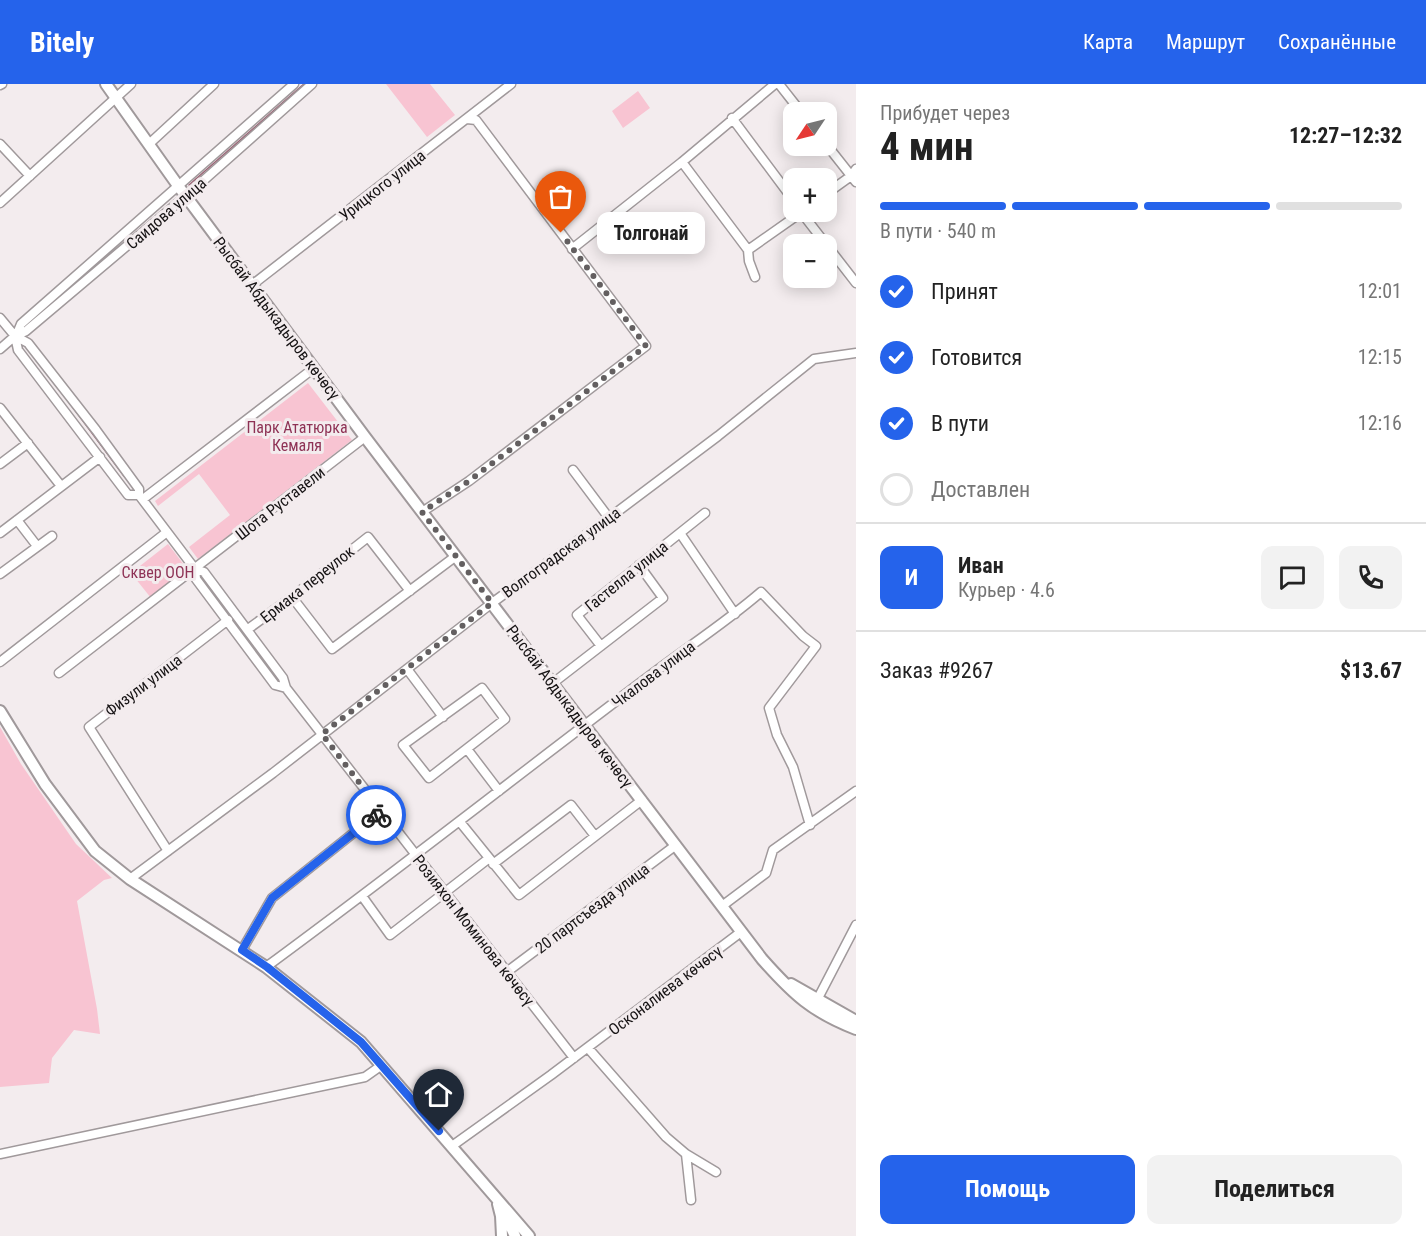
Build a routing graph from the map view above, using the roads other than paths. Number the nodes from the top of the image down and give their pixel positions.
1 (106, 84) edge
2 (131, 84) edge
3 (214, 84) edge
4 (294, 84) edge
5 (312, 84) edge
6 (511, 84) edge
7 (777, 84) edge
8 (116, 98) junction
9 (792, 102) edge
10 (732, 118) junction
11 (467, 119) junction
12 (0, 144) edge
13 (149, 144) junction
14 (836, 156) edge
15 (682, 162) junction
16 (30, 176) junction
17 (854, 176) edge
18 (783, 186) edge
19 (179, 187) junction
20 (837, 187) edge
21 (186, 196) junction
22 (0, 203) edge
23 (788, 222) edge
24 (810, 222) edge
25 (572, 249) junction
26 (748, 250) junction
27 (755, 277) dead end
28 (856, 283) edge
29 (252, 285) junction
30 (0, 318) edge
31 (15, 336) junction
32 (0, 349) edge
33 (856, 353) edge
34 (314, 368) junction
35 (0, 408) edge
36 (365, 437) junction
37 (28, 443) junction
38 (100, 457) junction
39 (0, 464) edge
40 (573, 470) dead end
41 (61, 486) junction
42 (141, 497) junction
43 (422, 512) junction
44 (705, 513) dead end
45 (609, 518) junction
46 (17, 520) junction
47 (167, 532) junction
48 (680, 532) junction
49 (0, 533) edge
50 (52, 536) dead end
51 (38, 546) junction
52 (456, 556) junction
53 (639, 566) junction
54 (195, 569) junction
55 (0, 574) edge
56 (410, 591) junction
57 (292, 597) junction
58 (492, 603) junction
59 (735, 614) junction
60 (228, 621) junction
61 (248, 629) junction
62 (601, 646) junction
63 (0, 662) edge
64 (407, 669) junction
65 (58, 673) dead end
66 (553, 683) junction
67 (286, 688) junction
68 (0, 711) edge
69 (443, 717) junction
70 (585, 725) junction
71 (322, 734) junction
72 (467, 749) junction
73 (499, 791) junction
74 (856, 791) edge
75 (642, 800) junction
76 (381, 811) junction
77 (460, 822) junction
78 (810, 825) junction
79 (595, 836) junction
80 (676, 845) junction
81 (168, 851) junction
82 (416, 855) junction
83 (491, 861) junction
84 (130, 879) junction
85 (446, 893) junction
86 (362, 897) junction
87 (722, 906) junction
88 (856, 925) edge
89 (741, 932) junction
90 (242, 950) junction
91 (267, 967) junction
92 (508, 971) junction
93 (815, 1004) junction
94 (856, 1021) edge
95 (856, 1029) edge
96 (588, 1048) junction
97 (574, 1058) junction
98 (382, 1065) junction
99 (452, 1146) junction
100 (0, 1154) edge
101 (686, 1154) junction
102 (716, 1172) dead end
103 (497, 1200) junction
104 (691, 1200) dead end
105 (502, 1236) edge
106 (515, 1236) edge
107 (529, 1236) edge

1 - 8 main road, Рысбай Абдыкадыров көчөсү
2 - 8 street
3 - 13 street
4 - 19 street, Саидова улица
5 - 21 street, Саидова улица
6 - 11 street, Урицкого улица
7 - 9 street
7 - 10 street
8 - 13 main road, Рысбай Абдыкадыров көчөсү
8 - 16 street
10 - 15 street
10 - 18 street
11 - 25 street
11 - 29 street, Урицкого улица
12 - 16 street
13 - 19 main road, Рысбай Абдыкадыров көчөсү
14 - 17 street
15 - 25 street
15 - 26 street
16 - 22 street
17 - 20 street
19 - 21 main road, Рысбай Абдыкадыров көчөсү
19 - 31 street, Саидова улица
21 - 29 main road, Рысбай Абдыкадыров көчөсү
21 - 31 street, Саидова улица
23 - 26 street
24 - 28 street
25 - 43 street
26 - 27 street
29 - 34 main road, Рысбай Абдыкадыров көчөсү
30 - 31 street, Розияхон Моминова көчөсү
31 - 32 street, Саидова улица
31 - 38 street, Розияхон Моминова көчөсү
31 - 42 street, Розияхон Моминова көчөсү
33 - 45 street, Волгоградская улица
34 - 36 main road, Рысбай Абдыкадыров көчөсү
34 - 42 street
35 - 37 street
36 - 43 main road, Рысбай Абдыкадыров көчөсү
36 - 54 street, Шота Руставели
37 - 39 street
37 - 41 street
38 - 41 street
38 - 42 street, Розияхон Моминова көчөсү
40 - 45 street
41 - 46 street
42 - 47 street, Розияхон Моминова көчөсү
43 - 52 main road, Рысбай Абдыкадыров көчөсү
44 - 48 street, Гастелла улица
45 - 58 street, Волгоградская улица
46 - 49 street
46 - 51 street
47 - 54 street, Розияхон Моминова көчөсү
47 - 63 street
48 - 53 street, Гастелла улица
48 - 59 street
50 - 51 street
51 - 55 street
52 - 56 street
52 - 58 main road, Рысбай Абдыкадыров көчөсү
53 - 62 street, Гастелла улица
53 - 62 street
54 - 60 street, Розияхон Моминова көчөсү
54 - 61 street, Розияхон Моминова көчөсү
54 - 65 street, Шота Руставели
56 - 57 street
56 - 57 street, Ермака переулок
57 - 61 street, Ермака переулок
58 - 64 street, Волгоградская улица
58 - 66 main road, Рысбай Абдыкадыров көчөсү
59 - 70 street, Чкалова улица
59 - 78 street, Чкалова улица
60 - 67 street, Розияхон Моминова көчөсү
60 - 81 street, Физули улица
61 - 67 street, Розияхон Моминова көчөсү
62 - 66 street
64 - 69 street
64 - 71 street, Волгоградская улица
66 - 70 main road, Рысбай Абдыкадыров көчөсү
67 - 71 street, Розияхон Моминова көчөсү
68 - 84 main road
69 - 72 street
69 - 72 street
70 - 73 street, Чкалова улица
70 - 75 main road, Рысбай Абдыкадыров көчөсү
71 - 76 street, Розияхон Моминова көчөсү
71 - 81 street, Волгоградская улица
72 - 73 street
73 - 77 street, Чкалова улица
74 - 78 street
75 - 79 street
75 - 80 main road, Рысбай Абдыкадыров көчөсү
76 - 82 street, Розияхон Моминова көчөсү
76 - 90 street
77 - 82 street, Чкалова улица
77 - 83 street
78 - 87 street
79 - 83 street
79 - 83 street
80 - 87 main road, Рысбай Абдыкадыров көчөсү
80 - 92 street, 20 партсъезда улица
81 - 84 street, Волгоградская улица
82 - 85 street, Розияхон Моминова көчөсү
82 - 86 street, Чкалова улица
83 - 85 street
84 - 90 main road
85 - 86 street
85 - 92 street, Розияхон Моминова көчөсү
86 - 91 street, Чкалова улица
87 - 89 main road, Рысбай Абдыкадыров көчөсү
88 - 93 street
89 - 93 main road, Рысбай Абдыкадыров көчөсү
89 - 96 street, Осконалиева көчөсү
90 - 91 main road
91 - 98 main road
92 - 97 street, Розияхон Моминова көчөсү
93 - 94 main road, Рысбай Абдыкадыров көчөсү
93 - 95 main road, Рысбай Абдыкадыров көчөсү
96 - 97 street, Осконалиева көчөсү
96 - 101 street
97 - 99 street, Осконалиева көчөсү
98 - 99 main road
98 - 100 street
99 - 103 main road
101 - 102 street
101 - 104 street
103 - 105 main road
103 - 106 main road
103 - 107 main road

